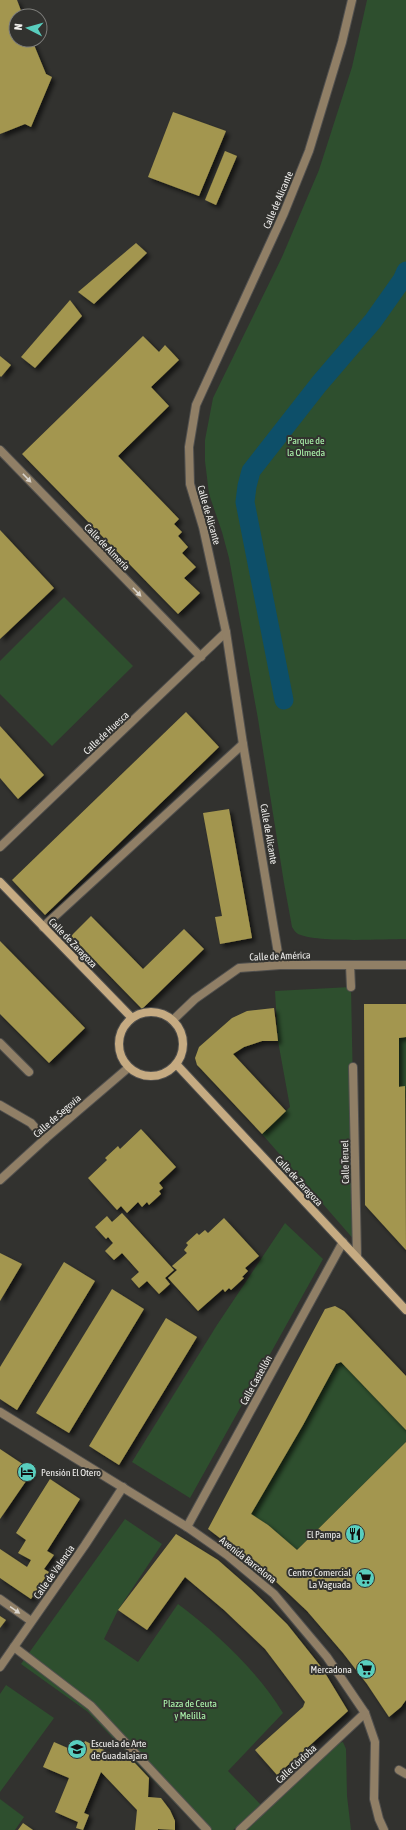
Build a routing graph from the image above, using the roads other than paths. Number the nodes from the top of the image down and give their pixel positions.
1 (352, 0) edge
2 (0, 450) edge
3 (226, 632) junction
4 (200, 657) junction
5 (243, 744) junction
6 (0, 847) edge
7 (0, 882) edge
8 (43, 927) junction
9 (280, 964) junction
10 (350, 965) junction
11 (406, 965) edge
12 (351, 987) dead end
13 (132, 1018) junction
14 (173, 1020) junction
15 (0, 1043) edge
16 (177, 1065) junction
17 (353, 1067) dead end
18 (128, 1068) junction
19 (29, 1072) dead end
20 (0, 1105) edge
21 (45, 1139) junction
22 (0, 1180) edge
23 (343, 1242) junction
24 (357, 1256) junction
25 (406, 1310) edge
26 (0, 1412) edge
27 (123, 1487) junction
28 (187, 1527) junction
29 (0, 1600) edge
30 (31, 1621) junction
31 (14, 1647) junction
32 (0, 1667) edge
33 (365, 1713) junction
34 (207, 1830) edge
35 (240, 1830) edge
36 (384, 1830) edge

1 - 3 street, Calle de Alicante
2 -> 4 street, Calle de Almería
3 - 4 street, Calle de Huesca
3 - 5 street, Calle de Alicante
4 - 6 street, Calle de Huesca
5 - 8 street
5 - 9 street, Calle de Alicante
7 - 8 street, Calle de Zaragoza
8 - 13 street, Calle de Zaragoza
9 - 10 street, Calle de América
9 - 14 street, Calle de América
10 - 11 street, Calle de América
10 - 12 street
13 - 14 street
13 - 18 street
14 - 16 street
15 - 19 street
16 - 18 street
16 - 23 street, Calle de Zaragoza
17 - 24 street, Calle Teruel
18 - 21 street, Calle de Segovia
20 - 21 street
21 - 22 street, Calle de Segovia
23 - 24 street, Calle de Zaragoza
23 - 28 street, Calle Castellón
24 - 25 street, Calle de Zaragoza
26 - 27 street, Avenida Barcelona
27 - 28 street, Avenida Barcelona
27 - 30 street, Calle de Valencia
28 - 33 street, Avenida Barcelona
29 -> 30 street
30 - 31 street, Calle de Valencia
31 - 32 street, Calle de Valencia
31 - 34 street
33 - 35 street, Calle Córdoba
33 - 36 street, Avenida Barcelona

